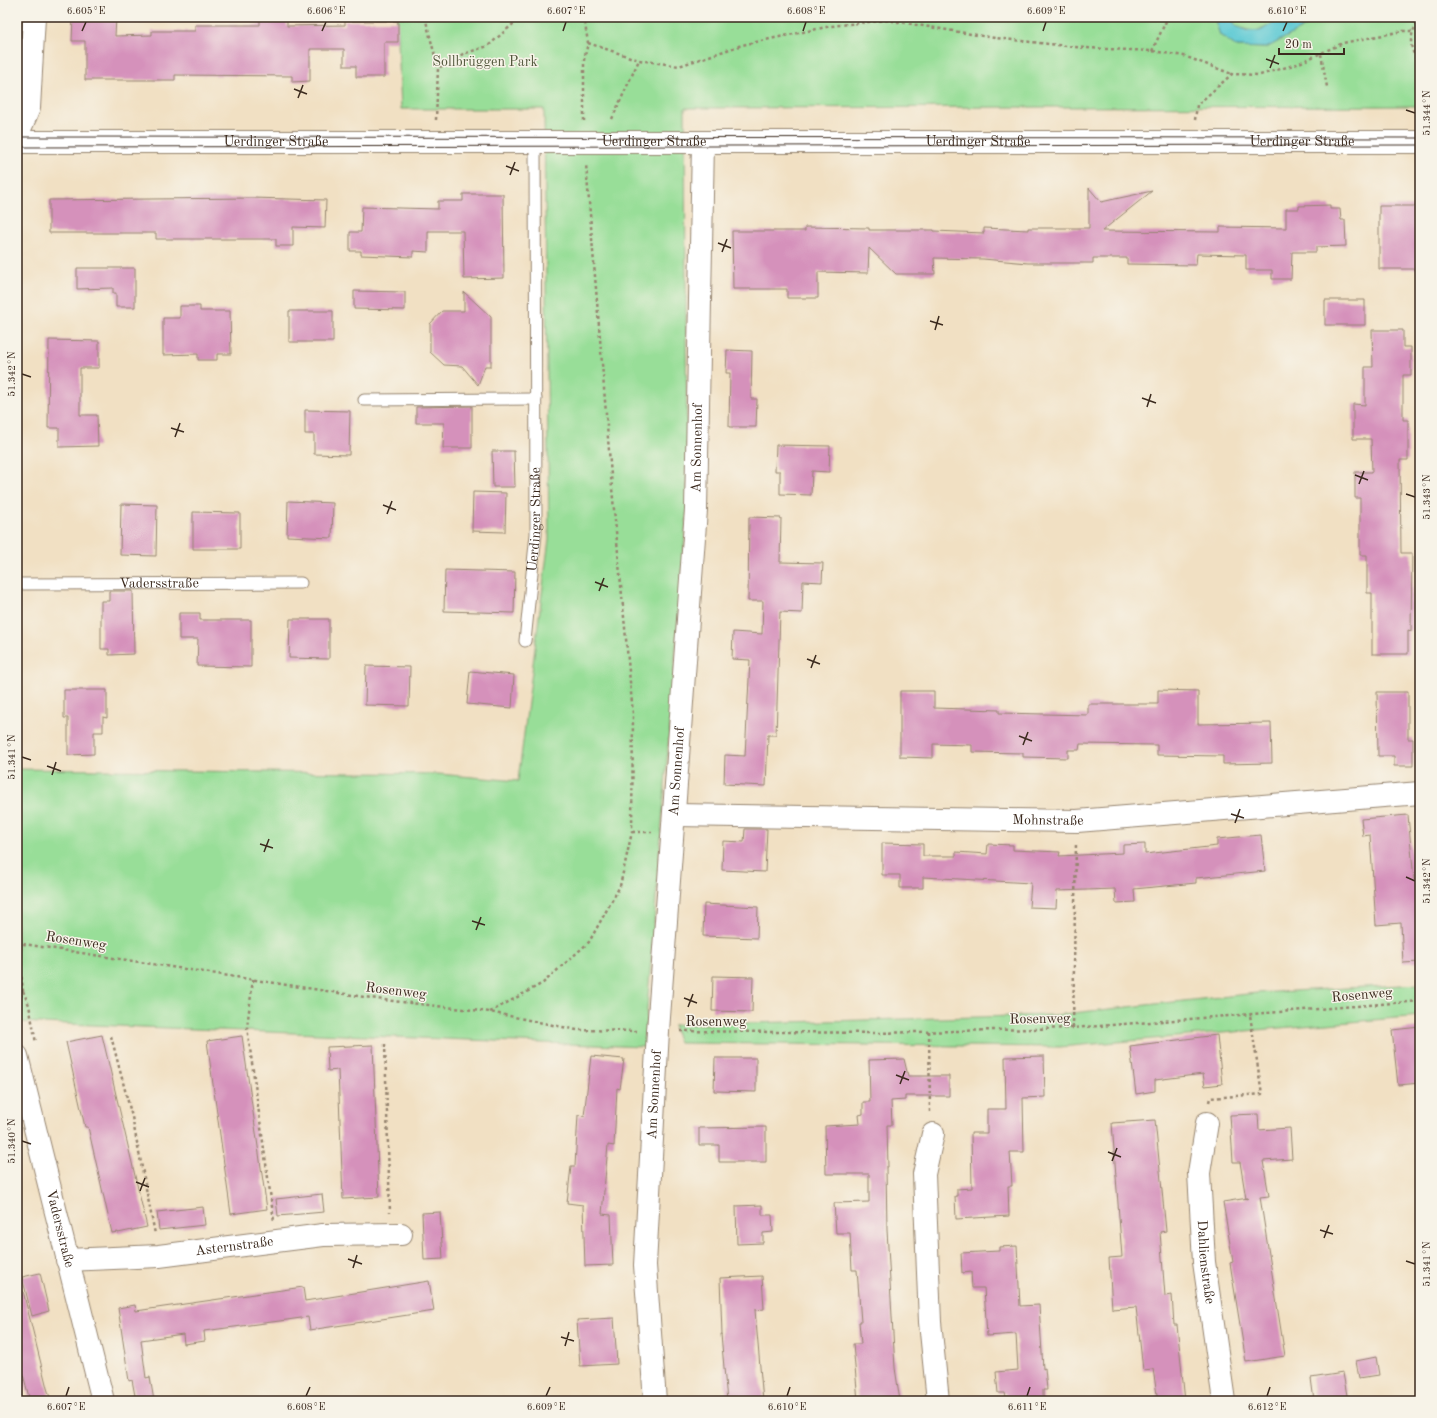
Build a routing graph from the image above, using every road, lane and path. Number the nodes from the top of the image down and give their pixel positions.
1 (34, 17) edge
2 (425, 17) edge
3 (521, 17) edge
4 (584, 17) edge
5 (1168, 17) edge
6 (1420, 17) edge
7 (1413, 31) junction
8 (588, 43) junction
9 (1152, 51) junction
10 (1321, 54) junction
11 (640, 60) junction
12 (1420, 66) edge
13 (438, 68) junction
14 (1232, 74) junction
15 (1327, 87) dead end
16 (17, 136) edge
17 (435, 141) junction
18 (535, 141) junction
19 (593, 141) junction
20 (17, 142) edge
21 (703, 142) junction
22 (1192, 142) junction
23 (1420, 142) edge
24 (536, 399) junction
25 (364, 400) dead end
26 (301, 583) dead end
27 (17, 584) edge
28 (525, 641) dead end
29 (1420, 793) edge
30 (675, 815) junction
31 (1077, 821) junction
32 (17, 935) edge
33 (17, 943) edge
34 (253, 979) junction
35 (1420, 1001) edge
36 (17, 1007) edge
37 (490, 1012) junction
38 (1250, 1015) junction
39 (1074, 1028) junction
40 (658, 1031) junction
41 (929, 1031) junction
42 (111, 1036) dead end
43 (385, 1044) dead end
44 (17, 1056) edge
45 (1208, 1123) joint
46 (933, 1134) joint
47 (396, 1234) joint
48 (277, 1241) junction
49 (159, 1256) junction
50 (67, 1260) junction
51 (103, 1401) edge
52 (655, 1401) edge
53 (938, 1401) edge
54 (1224, 1401) edge

1 - 16 street
2 - 13 path
3 - 13 path
4 - 8 path
5 - 9 path
6 - 7 path
7 - 10 path
7 - 12 path
8 - 11 path
8 - 19 path
9 - 11 path
9 - 14 path
10 - 14 path
10 - 15 path
11 - 19 path
13 - 17 path
14 - 22 path
17 - 18 street, Uerdinger Straße
17 - 20 street, Uerdinger Straße
18 - 19 street, Uerdinger Straße
18 - 24 lane, Uerdinger Straße
19 - 21 street, Uerdinger Straße
19 - 37 path
21 - 22 street, Uerdinger Straße
21 - 30 street, Am Sonnenhof
22 - 23 street, Uerdinger Straße
24 - 25 lane
24 - 28 lane, Uerdinger Straße
26 - 27 lane, Vadersstraße
29 - 31 street, Mohnstraße
30 - 31 street, Mohnstraße
30 - 40 street, Am Sonnenhof
31 - 39 path
32 - 33 path
33 - 34 path, Rosenweg
33 - 36 path
34 - 37 path, Rosenweg
34 - 48 path
35 - 38 path, Rosenweg
37 - 40 path, Rosenweg
38 - 39 path, Rosenweg
38 - 45 path
39 - 41 path, Rosenweg
40 - 41 path, Rosenweg
40 - 52 street, Am Sonnenhof
41 - 46 path
42 - 49 path
43 - 47 path
44 - 50 street, Vadersstraße
45 - 54 street, Dahlienstraße
46 - 53 street
47 - 48 street, Asternstraße
48 - 49 street, Asternstraße
49 - 50 street, Asternstraße
50 - 51 street, Vadersstraße

